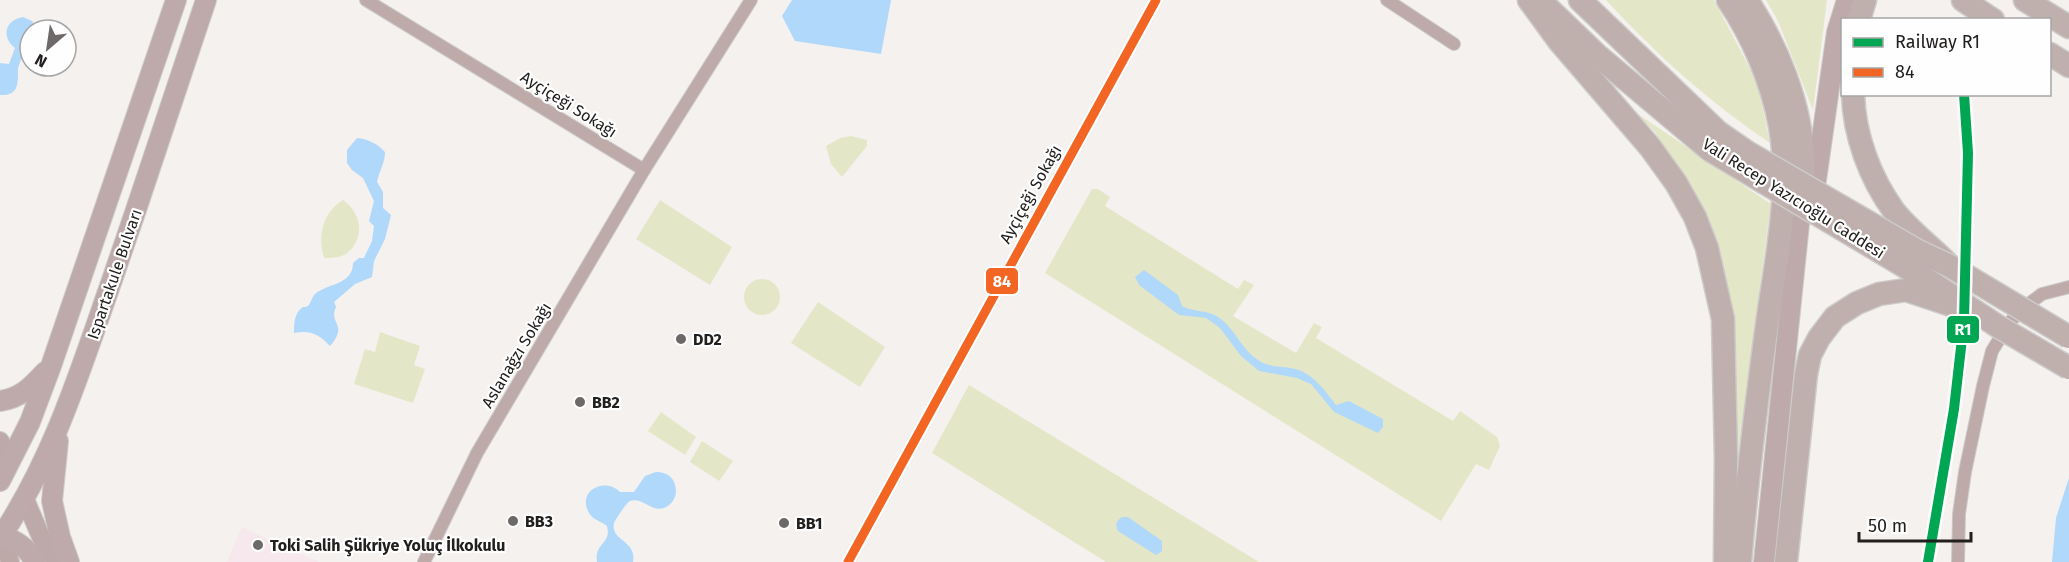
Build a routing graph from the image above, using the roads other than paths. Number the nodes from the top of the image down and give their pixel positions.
1 (176, 0) edge
2 (206, 0) edge
3 (366, 0) edge
4 (751, 0) edge
5 (1156, 0) edge
6 (1388, 0) edge
7 (1529, 0) edge
8 (1539, 0) edge
9 (1580, 0) edge
10 (1728, 0) edge
11 (1747, 0) edge
12 (1847, 0) edge
13 (1864, 0) edge
14 (1963, 0) edge
15 (2025, 0) edge
16 (1842, 18) edge
17 (1860, 18) edge
18 (1990, 18) edge
19 (1841, 21) edge
20 (2069, 27) edge
21 (1454, 44) dead end
22 (2051, 55) edge
23 (2069, 66) edge
24 (1853, 97) edge
25 (1714, 141) junction
26 (644, 170) junction
27 (1800, 214) junction
28 (1950, 266) junction
29 (2069, 287) edge
30 (1999, 327) junction
31 (2069, 337) edge
32 (51, 366) junction
33 (2069, 368) edge
34 (0, 401) edge
35 (61, 424) junction
36 (0, 441) edge
37 (10, 461) junction
38 (0, 481) edge
39 (24, 497) junction
40 (0, 534) edge
41 (10, 562) edge
42 (35, 562) edge
43 (56, 562) edge
44 (69, 562) edge
45 (424, 562) edge
46 (848, 562) edge
47 (1725, 562) edge
48 (1740, 562) edge
49 (1764, 562) edge
50 (1786, 562) edge
51 (1958, 562) edge

1 - 32 main road, Ispartakule Bulvarı
2 - 35 main road, Ispartakule Bulvarı
3 - 26 street, Ayçiçeği Sokağı
4 - 26 street
5 - 46 street, Ayçiçeği Sokağı
6 - 21 street
7 - 47 highway
8 - 25 highway, Vali Recep Yazıcıoğlu Caddesi
9 - 25 highway, Vali Recep Yazıcıoğlu Caddesi
10 - 48 highway
11 - 27 highway
12 - 16 main road
13 - 17 highway
14 - 18 highway
15 - 20 highway
19 - 27 main road
22 - 23 highway
24 - 28 highway
25 - 28 highway, Vali Recep Yazıcıoğlu Caddesi, bridge
25 - 30 highway, Vali Recep Yazıcıoğlu Caddesi, bridge
26 - 45 street, Aslanağzı Sokağı
27 - 49 main road
28 - 31 highway, Vali Recep Yazıcıoğlu Caddesi, bridge
29 - 51 street
30 - 33 highway, Vali Recep Yazıcıoğlu Caddesi, bridge
30 - 50 highway, bridge
32 - 34 main road
32 - 37 main road, Ispartakule Bulvarı
35 - 39 main road, Ispartakule Bulvarı
35 - 44 main road
36 - 37 street
37 - 38 main road, Ispartakule Bulvarı
37 - 39 main road
39 - 40 main road, Ispartakule Bulvarı
39 - 43 street
40 - 41 street
40 - 42 main road

